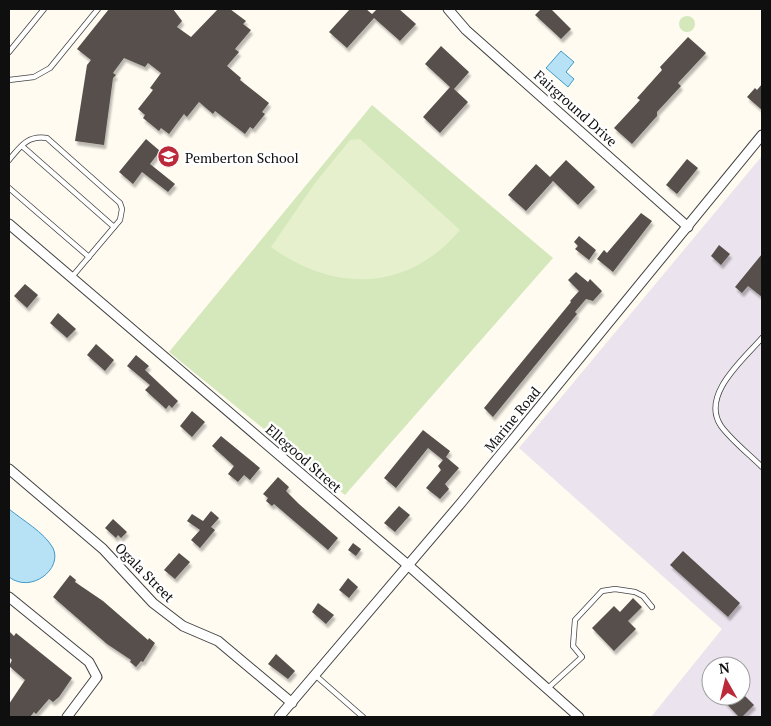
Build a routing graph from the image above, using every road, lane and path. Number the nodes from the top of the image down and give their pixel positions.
1 (44, 9) edge
2 (98, 9) edge
3 (448, 9) edge
4 (9, 52) edge
5 (9, 80) edge
6 (762, 135) edge
7 (22, 146) junction
8 (9, 160) edge
9 (9, 188) edge
10 (9, 224) edge
11 (114, 227) junction
12 (688, 227) junction
13 (89, 257) junction
14 (71, 278) junction
15 (762, 338) edge
16 (762, 467) edge
17 (9, 469) edge
18 (409, 566) junction
19 (9, 597) edge
20 (652, 607) dead end
21 (315, 675) junction
22 (548, 689) junction
23 (292, 702) junction
24 (66, 717) edge
25 (279, 717) edge
26 (363, 717) edge
27 (579, 717) edge

1 - 4 lane
2 - 5 lane
3 - 12 street, Fairground Drive
6 - 12 street, Marine Road
7 - 8 lane
7 - 11 lane
7 - 11 lane
9 - 13 lane
10 - 14 street, Ellegood Street
11 - 13 lane
12 - 18 street, Marine Road
13 - 14 lane
14 - 18 street, Ellegood Street
15 - 16 lane
17 - 23 street, Ogala Street
18 - 21 street, Marine Road
18 - 22 street, Ellegood Street
19 - 24 street
20 - 22 lane
21 - 23 street, Marine Road
21 - 26 lane
22 - 27 street, Ellegood Street
23 - 25 street, Marine Road

